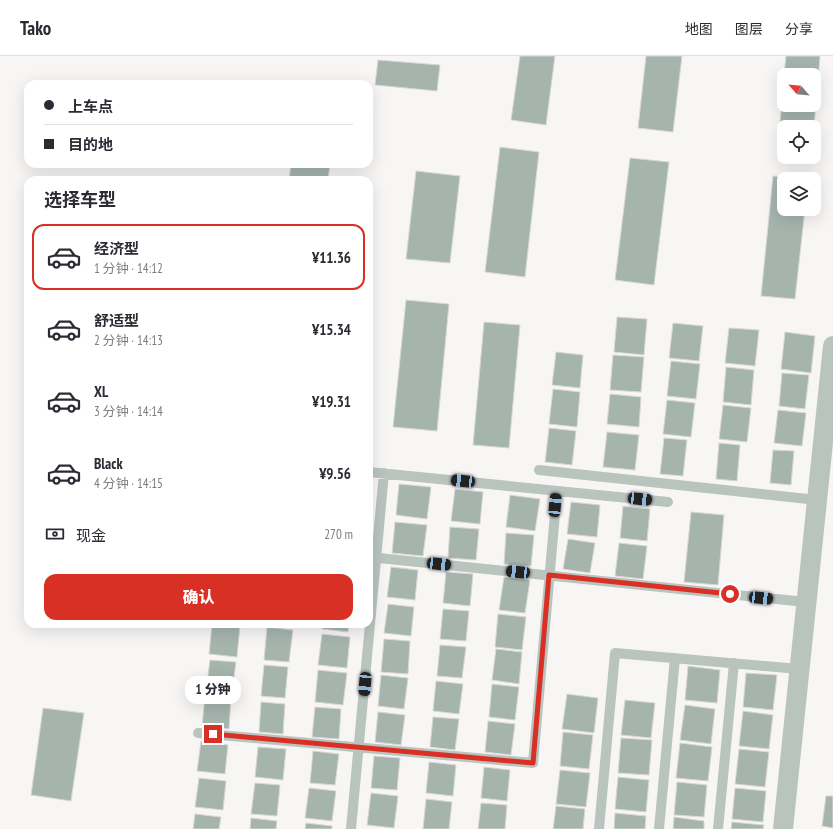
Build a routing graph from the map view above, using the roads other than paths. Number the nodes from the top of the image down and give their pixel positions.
1 (833, 346) edge
2 (539, 470) dead end
3 (373, 473) edge
4 (384, 474) junction
5 (557, 491) junction
6 (817, 500) junction
7 (668, 502) dead end
8 (373, 557) edge
9 (549, 575) junction
10 (806, 602) junction
11 (368, 628) edge
12 (675, 658) junction
13 (734, 663) junction
14 (799, 669) junction
15 (198, 733) dead end
16 (359, 747) junction
17 (351, 829) edge
18 (599, 829) edge
19 (659, 829) edge
20 (718, 829) edge
21 (783, 829) edge

1 - 6 street
2 - 6 lane
3 - 4 lane
4 - 5 lane
4 - 8 lane
5 - 7 lane
5 - 9 lane
6 - 10 street
8 - 9 lane
9 - 10 lane
9 - 16 lane
10 - 14 street
11 - 16 lane
12 - 13 lane
12 - 18 lane
12 - 19 lane
13 - 14 lane
13 - 20 lane
14 - 21 street
15 - 16 lane
16 - 17 lane

